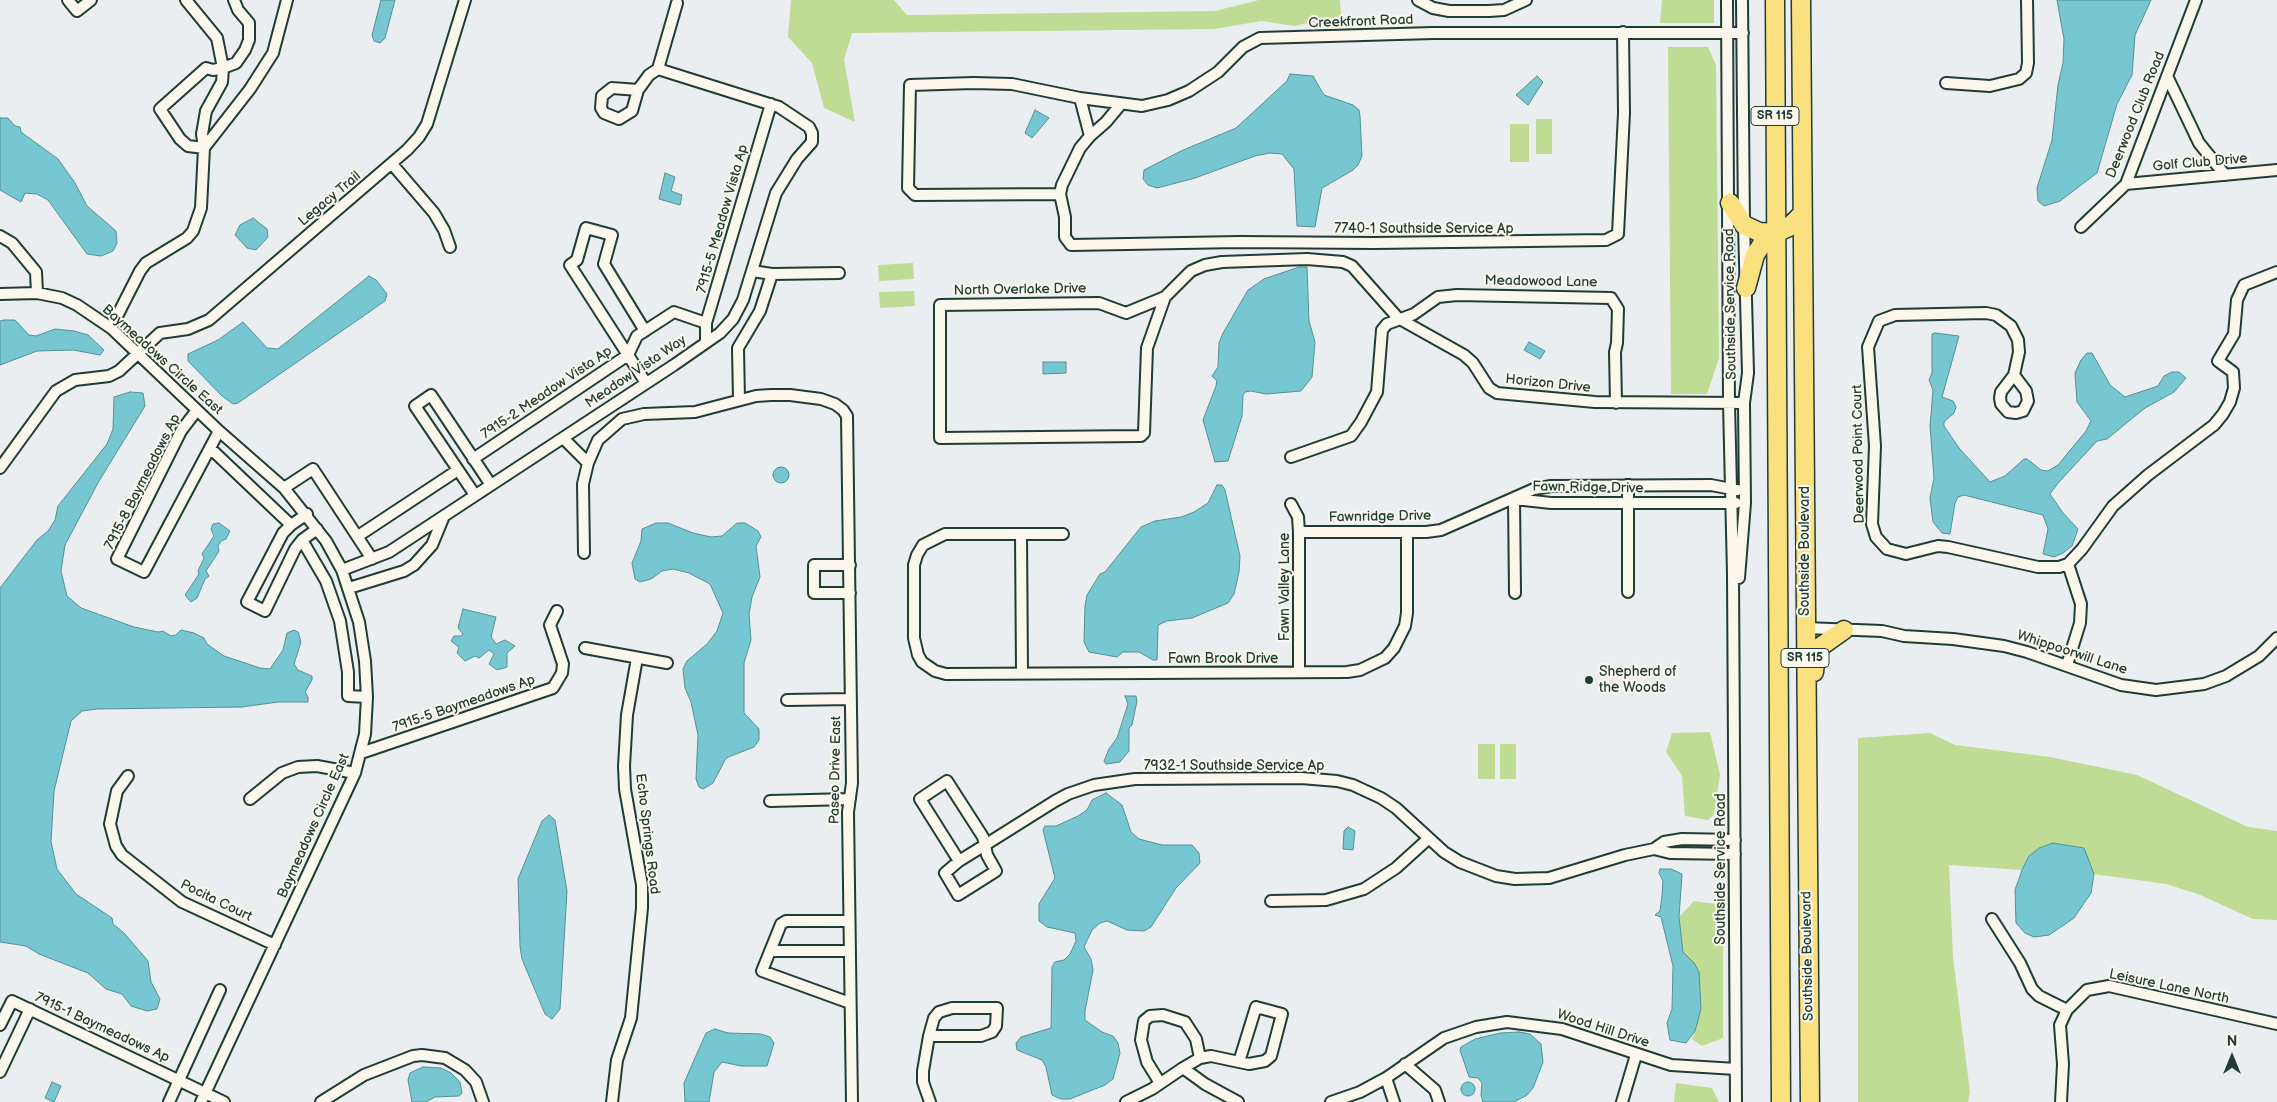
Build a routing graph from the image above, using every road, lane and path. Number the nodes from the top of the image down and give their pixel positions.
1 (68, 0) edge
2 (91, 0) edge
3 (186, 0) edge
4 (234, 0) edge
5 (287, 0) edge
6 (466, 0) edge
7 (1418, 0) edge
8 (1526, 0) edge
9 (1727, 0) edge
10 (1742, 0) edge
11 (1775, 0) edge
12 (1801, 0) edge
13 (2027, 0) edge
14 (2196, 0) edge
15 (674, 1) edge
16 (1623, 32) junction
17 (1728, 33) junction
18 (1743, 33) junction
19 (223, 68) junction
20 (658, 69) junction
21 (2167, 76) junction
22 (1946, 83) dead end
23 (638, 90) dead end
24 (1080, 98) junction
25 (771, 104) junction
26 (1121, 104) junction
27 (1090, 136) junction
28 (204, 148) junction
29 (392, 164) junction
30 (2277, 170) edge
31 (2225, 175) junction
32 (2126, 184) junction
33 (1060, 194) junction
34 (1730, 203) junction
35 (1802, 214) junction
36 (1744, 225) junction
37 (2081, 227) dead end
38 (1776, 232) junction
39 (0, 236) edge
40 (450, 247) dead end
41 (752, 271) junction
42 (2277, 272) edge
43 (839, 273) dead end
44 (772, 274) junction
45 (1746, 288) junction
46 (37, 292) junction
47 (0, 294) edge
48 (1165, 297) junction
49 (1398, 318) junction
50 (706, 323) junction
51 (111, 328) junction
52 (645, 331) junction
53 (706, 342) junction
54 (137, 353) junction
55 (628, 355) junction
56 (2014, 375) dead end
57 (646, 383) junction
58 (740, 400) junction
59 (1616, 402) junction
60 (1729, 403) junction
61 (1744, 403) junction
62 (615, 404) junction
63 (197, 410) junction
64 (622, 419) junction
65 (219, 431) junction
66 (563, 438) junction
67 (210, 448) junction
68 (1291, 457) dead end
69 (473, 459) junction
70 (588, 463) junction
71 (0, 468) edge
72 (458, 470) junction
73 (1628, 485) junction
74 (491, 486) junction
75 (284, 488) junction
76 (1745, 489) junction
77 (1731, 490) junction
78 (475, 496) junction
79 (1514, 499) junction
80 (1731, 502) junction
81 (1628, 503) junction
82 (1745, 503) junction
83 (1291, 504) dead end
84 (307, 514) junction
85 (444, 516) junction
86 (290, 525) junction
87 (317, 529) junction
88 (1299, 532) junction
89 (1407, 532) junction
90 (1022, 534) junction
91 (1063, 534) dead end
92 (358, 536) junction
93 (302, 540) junction
94 (584, 553) dead end
95 (372, 559) junction
96 (2068, 564) junction
97 (850, 565) junction
98 (342, 570) junction
99 (1778, 575) junction
100 (349, 588) junction
101 (1628, 592) dead end
102 (850, 593) junction
103 (1515, 593) dead end
104 (557, 611) dead end
105 (1805, 628) junction
106 (1844, 630) junction
107 (1734, 636) junction
108 (2277, 638) edge
109 (585, 648) dead end
110 (636, 658) junction
111 (667, 663) dead end
112 (2067, 665) junction
113 (1299, 672) junction
114 (1022, 673) junction
115 (367, 697) junction
116 (852, 699) junction
117 (787, 700) dead end
118 (1806, 702) junction
119 (361, 754) junction
120 (355, 773) junction
121 (128, 776) dead end
122 (250, 799) dead end
123 (850, 799) junction
124 (770, 801) dead end
125 (1428, 839) junction
126 (1735, 840) junction
127 (985, 845) junction
128 (1654, 849) junction
129 (1735, 854) junction
130 (959, 861) junction
131 (1271, 900) dead end
132 (1992, 919) dead end
133 (849, 921) junction
134 (275, 945) junction
135 (770, 951) junction
136 (850, 951) junction
137 (220, 990) dead end
138 (850, 1003) junction
139 (30, 1009) junction
140 (2066, 1010) junction
141 (2277, 1024) edge
142 (0, 1026) edge
143 (929, 1036) junction
144 (1636, 1055) junction
145 (1200, 1058) junction
146 (1239, 1062) junction
147 (1406, 1064) junction
148 (1183, 1068) junction
149 (1736, 1069) junction
150 (0, 1072) edge
151 (1386, 1078) junction
152 (179, 1080) junction
153 (1160, 1084) junction
154 (203, 1098) edge
155 (169, 1102) edge
156 (224, 1102) edge
157 (321, 1102) edge
158 (483, 1102) edge
159 (612, 1102) edge
160 (852, 1102) edge
161 (930, 1102) edge
162 (1126, 1102) edge
163 (1238, 1102) edge
164 (1331, 1102) edge
165 (1394, 1102) edge
166 (1439, 1102) edge
167 (1622, 1102) edge
168 (1736, 1102) edge
169 (1781, 1102) edge
170 (1810, 1102) edge
171 (2061, 1102) edge

1 - 2 street
3 - 19 street
4 - 19 street
5 - 28 street
6 - 29 street, Legacy Trail
7 - 8 street
9 - 17 street, Southside Service Road
10 - 18 street, Southside Service Road
11 - 38 highway, Southside Boulevard / SR 115
12 - 35 highway, Southside Boulevard / SR 115
13 - 22 street
14 - 21 street, Deerwood Club Road
15 - 20 street
16 - 17 street
16 - 26 street, Creekfront Road
16 - 33 street, 7740-1 Southside Service Ap
17 - 18 street
17 - 34 street, Southside Service Road
18 - 36 street, Southside Service Road
19 - 28 street
19 - 28 street
20 - 23 street
20 - 25 street, Meadow Vista Way
21 - 31 street
21 - 32 street, Deerwood Club Road
24 - 26 street, Creekfront Road
24 - 27 street
24 - 33 street, Creekfront Road
25 - 41 street, Meadow Vista Way
25 - 50 street, 7915-5 Meadow Vista Ap
26 - 27 street
27 - 33 street
28 - 51 street
29 - 40 street
29 - 54 street, Legacy Trail
30 - 31 street, Golf Club Drive
31 - 32 street, Golf Club Drive
32 - 37 street, Deerwood Club Road
34 - 36 highway
34 - 60 street, Southside Service Road
35 - 38 highway
35 - 105 highway, Southside Boulevard / SR 115
36 - 38 highway
36 - 45 street, Southside Service Road
38 - 45 highway
38 - 99 highway, Southside Boulevard / SR 115
39 - 46 street
41 - 44 street
41 - 53 street, Meadow Vista Way
42 - 96 street
43 - 44 street
44 - 58 street
45 - 61 street, Southside Service Road
46 - 47 street, Baymeadows Circle East
46 - 51 street, Baymeadows Circle East
48 - 48 street, North Overlake Drive
48 - 49 street, Horizon Drive
49 - 59 street, Horizon Drive
49 - 59 street, Meadowood Lane
49 - 68 street
50 - 52 street, 7915-2 Meadow Vista Ap
50 - 53 street, 7915-5 Meadow Vista Ap
51 - 54 street, Baymeadows Circle East
52 - 55 street, 7915-2 Meadow Vista Ap
52 - 55 street
53 - 57 street, Meadow Vista Way
54 - 63 street, Baymeadows Circle East
54 - 71 street, Legacy Trail
55 - 57 street
55 - 69 street, 7915-2 Meadow Vista Ap
56 - 96 street, Deerwood Point Court
57 - 62 street, Meadow Vista Way
58 - 64 street
58 - 97 street, Paseo Drive East
59 - 60 street, Horizon Drive
60 - 61 street, Horizon Drive
60 - 77 street, Southside Service Road
61 - 76 street, Southside Service Road
62 - 64 street
62 - 66 street, Meadow Vista Way
63 - 65 street, Baymeadows Circle East
63 - 67 street, 7915-8 Baymeadows Ap
64 - 70 street
65 - 67 street, 7915-8 Baymeadows Ap
65 - 75 street, Baymeadows Circle East
66 - 70 street
66 - 74 street, Meadow Vista Way
67 - 86 street
69 - 72 street
69 - 74 street
70 - 94 street
72 - 78 street
72 - 92 street
73 - 77 street, Fawn Ridge Drive
73 - 79 street, Fawn Ridge Drive
73 - 81 street
74 - 78 street, Meadow Vista Way
75 - 84 street, Baymeadows Circle East
75 - 92 street
76 - 77 street, Fawn Ridge Drive
76 - 82 street, Southside Service Road
77 - 80 street, Southside Service Road
78 - 85 street, Meadow Vista Way
79 - 81 street, Fawn Ridge Drive
79 - 89 street, Fawnridge Drive
79 - 103 street
80 - 81 street, Fawn Ridge Drive
80 - 82 street, Fawn Ridge Drive
80 - 107 street, Southside Service Road
81 - 101 street
82 - 107 street, Southside Service Road
83 - 88 street, Fawn Valley Lane
84 - 86 street
84 - 87 street, Baymeadows Circle East
85 - 95 street, Meadow Vista Way
85 - 100 street
86 - 93 street
87 - 93 street
87 - 98 street, Baymeadows Circle East
88 - 89 street, Fawnridge Drive
88 - 113 street, Fawn Valley Lane
89 - 113 street, Fawn Brook Drive
90 - 91 street
90 - 114 street
90 - 114 street, Fawn Brook Drive
92 - 95 street
93 - 115 street
95 - 98 street, Meadow Vista Way
96 - 112 street
97 - 102 street, Paseo Drive East
97 - 102 street
98 - 100 street
99 - 105 highway
99 - 169 highway, Southside Boulevard / SR 115
100 - 115 street
102 - 116 street, Paseo Drive East
104 - 119 street, 7915-5 Baymeadows Ap
105 - 106 street, Whippoorwill Lane
105 - 118 highway, Southside Boulevard / SR 115
106 - 112 street, Whippoorwill Lane
106 - 118 highway
107 - 126 street, Southside Service Road
108 - 112 street, Whippoorwill Lane
109 - 110 street
110 - 111 street
110 - 159 street, Echo Springs Road
113 - 114 street, Fawn Brook Drive
115 - 119 street, Baymeadows Circle East
116 - 117 street
116 - 123 street, Paseo Drive East
118 - 170 highway, Southside Boulevard / SR 115
119 - 120 street, Baymeadows Circle East
120 - 122 street
120 - 134 street, Baymeadows Circle East
121 - 134 street, Pocita Court
123 - 124 street
123 - 133 street, Paseo Drive East
125 - 127 street, 7932-1 Southside Service Ap
125 - 128 street, 7932-1 Southside Service Ap
125 - 131 street
126 - 128 street
126 - 129 street, Southside Service Road
127 - 130 street, 7932-1 Southside Service Ap
127 - 130 street
127 - 130 street
128 - 129 street, 7932-1 Southside Service Ap
129 - 149 street, Southside Service Road
132 - 140 street
133 - 135 street
133 - 136 street, Paseo Drive East
134 - 154 street, Baymeadows Circle East
135 - 136 street
135 - 138 street
136 - 138 street, Paseo Drive East
137 - 152 street
138 - 160 street, Paseo Drive East
139 - 142 street, 7915-1 Baymeadows Ap
139 - 150 street
139 - 152 street, 7915-1 Baymeadows Ap
140 - 141 street, Leisure Lane North
140 - 171 street
143 - 143 street
143 - 161 street
144 - 147 street, Wood Hill Drive
144 - 149 street, Wood Hill Drive
144 - 167 street
145 - 146 street
145 - 148 street
145 - 153 street
146 - 146 street
147 - 151 street, Wood Hill Drive
147 - 166 street
148 - 153 street
148 - 163 street
149 - 168 street, Southside Service Road
151 - 164 street, Wood Hill Drive
151 - 165 street
152 - 154 street, 7915-1 Baymeadows Ap
152 - 155 street
153 - 162 street
154 - 156 street, 7915-1 Baymeadows Ap
157 - 158 street

